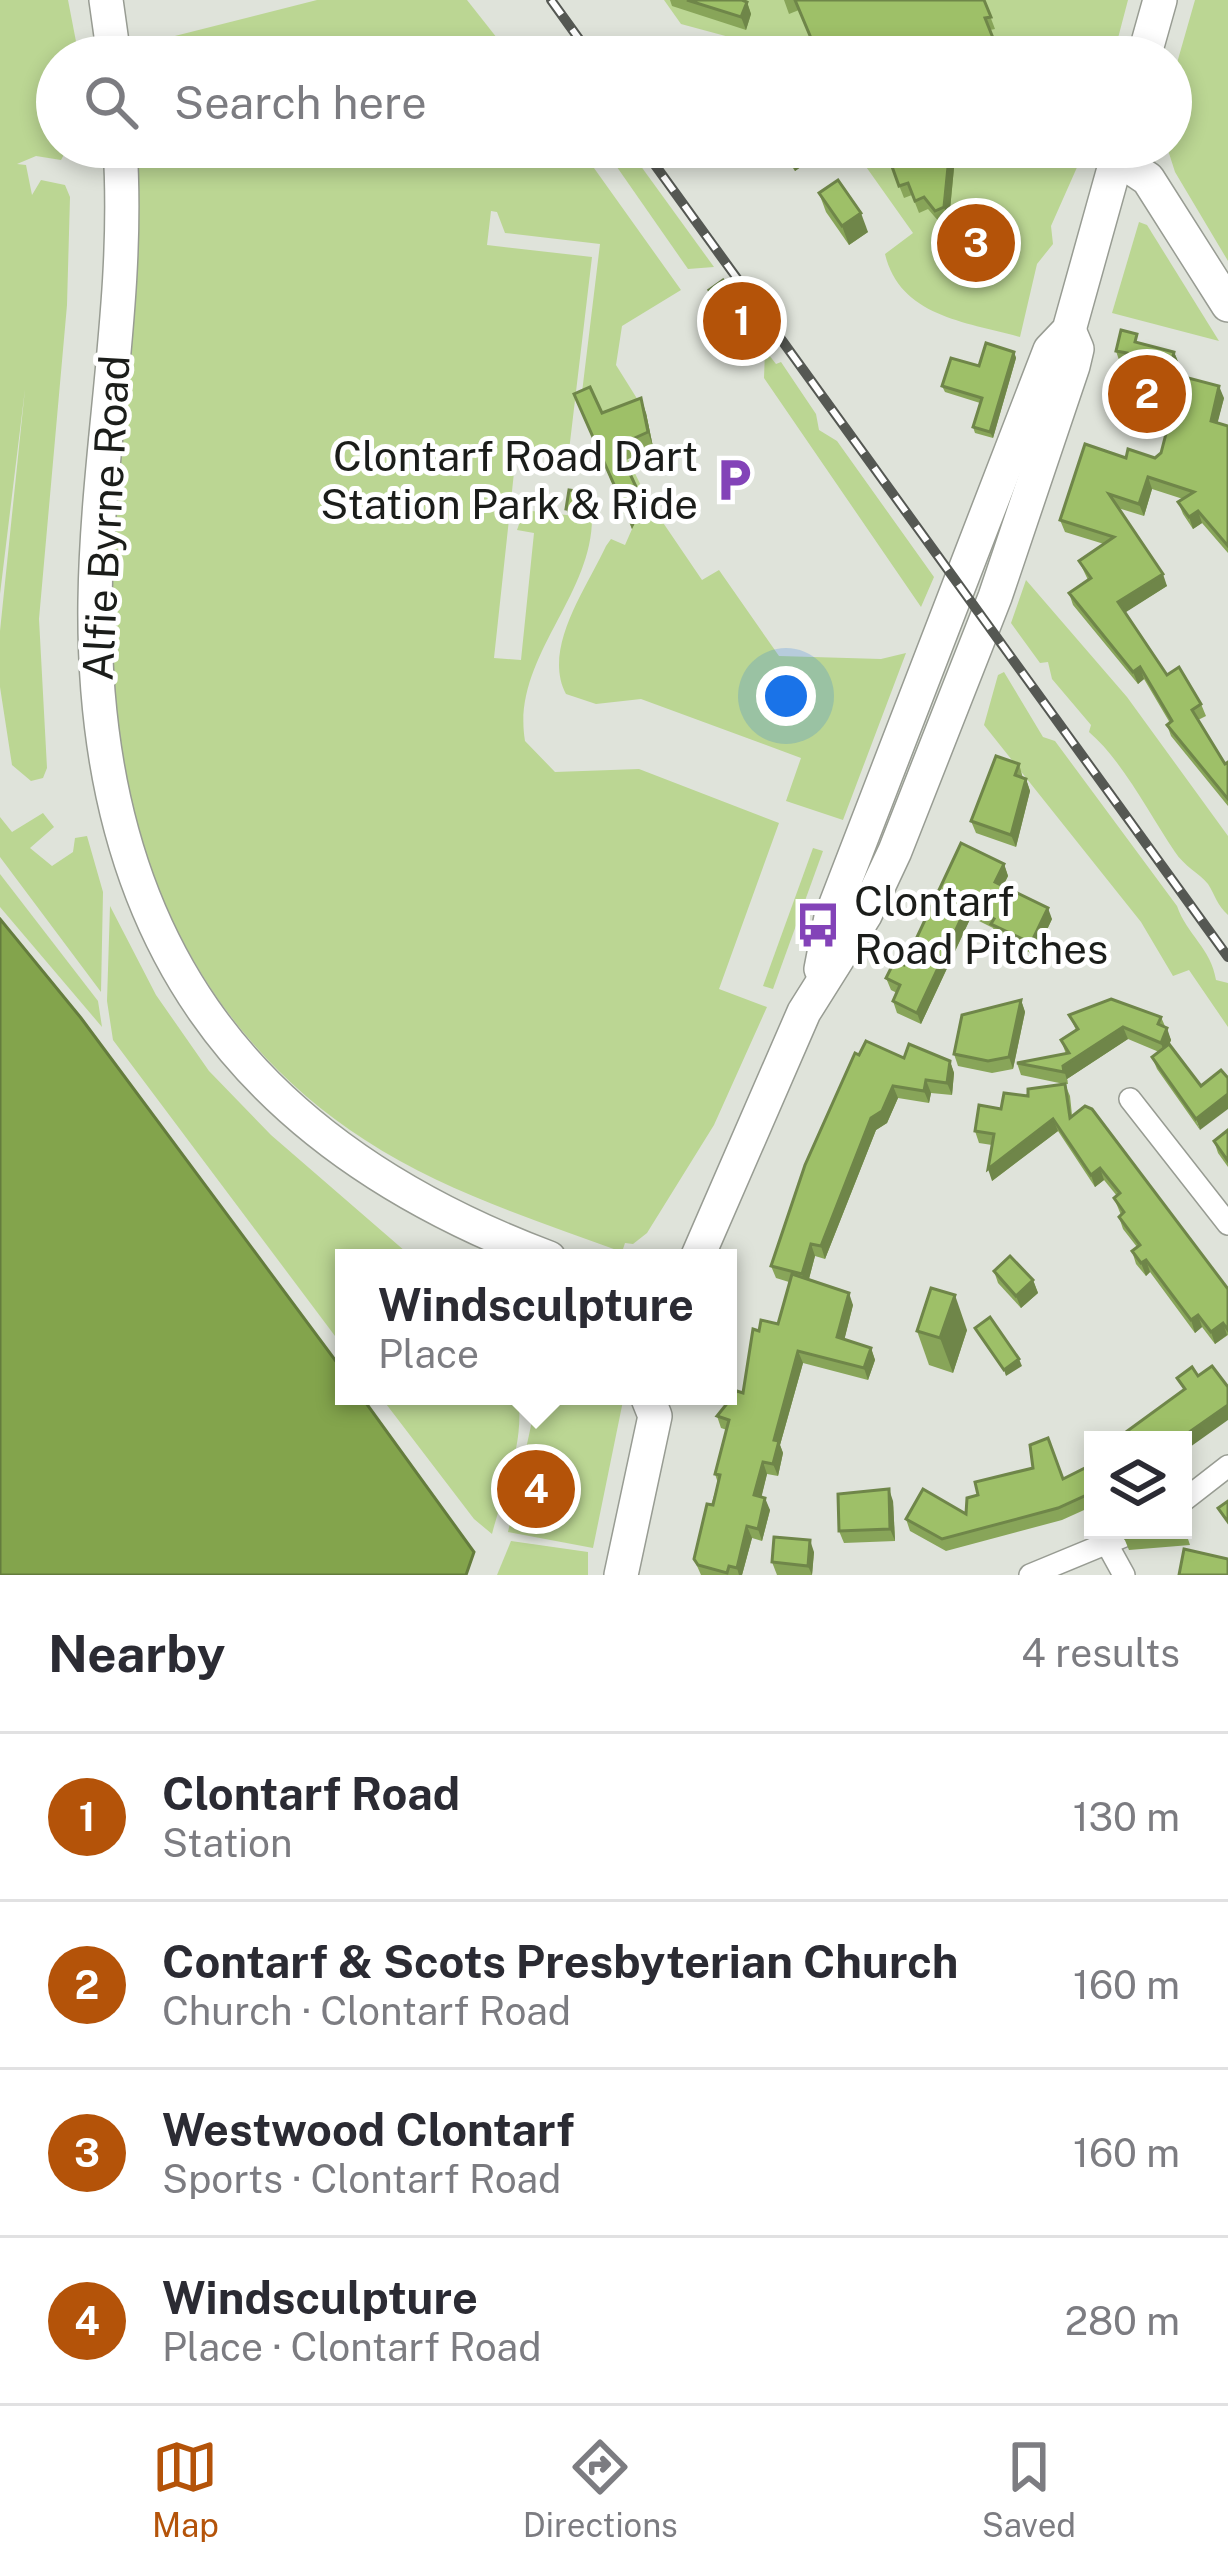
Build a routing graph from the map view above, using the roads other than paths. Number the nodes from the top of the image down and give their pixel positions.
1 (106, 0) edge
2 (1160, 0) edge
3 (111, 36) edge
4 (1150, 36) edge
5 (120, 168) edge
6 (1115, 168) edge
7 (1136, 168) edge
8 (1228, 304) edge
9 (1130, 1099) dead end
10 (1228, 1224) edge
11 (530, 1249) edge
12 (701, 1249) edge
13 (659, 1405) edge
14 (1228, 1466) edge
15 (1192, 1494) edge
16 (1122, 1539) edge
17 (1108, 1546) junction
18 (621, 1575) edge
19 (1030, 1575) edge
20 (1124, 1575) edge

1 - 3 main road
2 - 4 main road
5 - 11 main road, Alfie Byrne Road
6 - 12 main road
7 - 8 main road
9 - 10 street
13 - 18 main road
14 - 15 street
16 - 17 street
17 - 19 street
17 - 20 street

